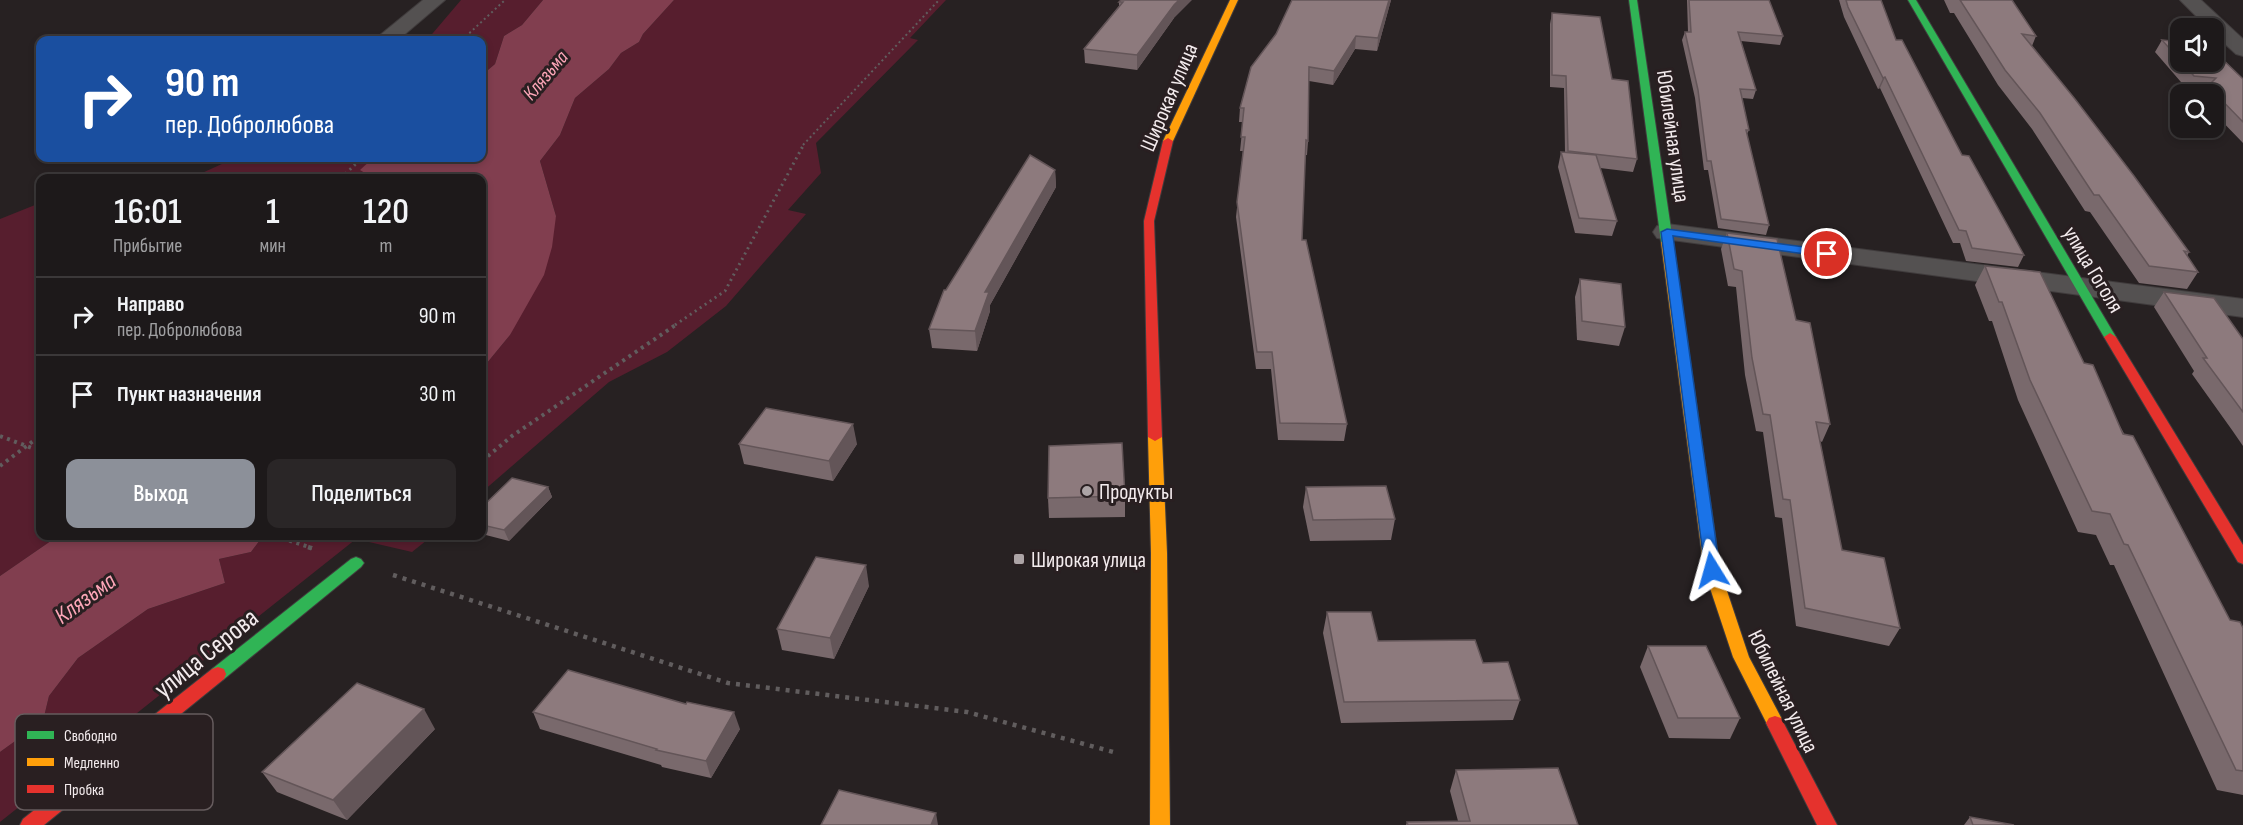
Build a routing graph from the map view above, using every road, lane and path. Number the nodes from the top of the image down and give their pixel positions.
1 (435, 0) edge
2 (505, 0) edge
3 (939, 0) edge
4 (1234, 0) edge
5 (1633, 0) edge
6 (1912, 0) edge
7 (2190, 0) edge
8 (391, 36) edge
9 (466, 36) edge
10 (2243, 50) edge
11 (358, 162) edge
12 (345, 174) edge
13 (1667, 232) junction
14 (2080, 287) junction
15 (2243, 308) edge
16 (0, 436) edge
17 (36, 439) edge
18 (28, 446) junction
19 (36, 449) edge
20 (486, 458) edge
21 (0, 466) edge
22 (2243, 558) edge
23 (356, 563) joint
24 (168, 714) edge
25 (1158, 765) junction
26 (49, 810) edge
27 (30, 825) edge
28 (1160, 825) edge
29 (1827, 825) edge

1 - 8 street
2 - 9 path
3 - 20 path
4 - 25 street, Широкая улица
5 - 13 street, Юбилейная улица
6 - 14 street, улица Гоголя
7 - 10 street
11 - 12 path
13 - 14 street
13 - 29 street, Юбилейная улица
14 - 15 street
14 - 22 street, улица Гоголя
16 - 18 path
17 - 18 path
18 - 19 path
18 - 21 path
23 - 24 street, улица Серова
23 - 25 path
25 - 28 street, Широкая улица
26 - 27 street, улица Серова

